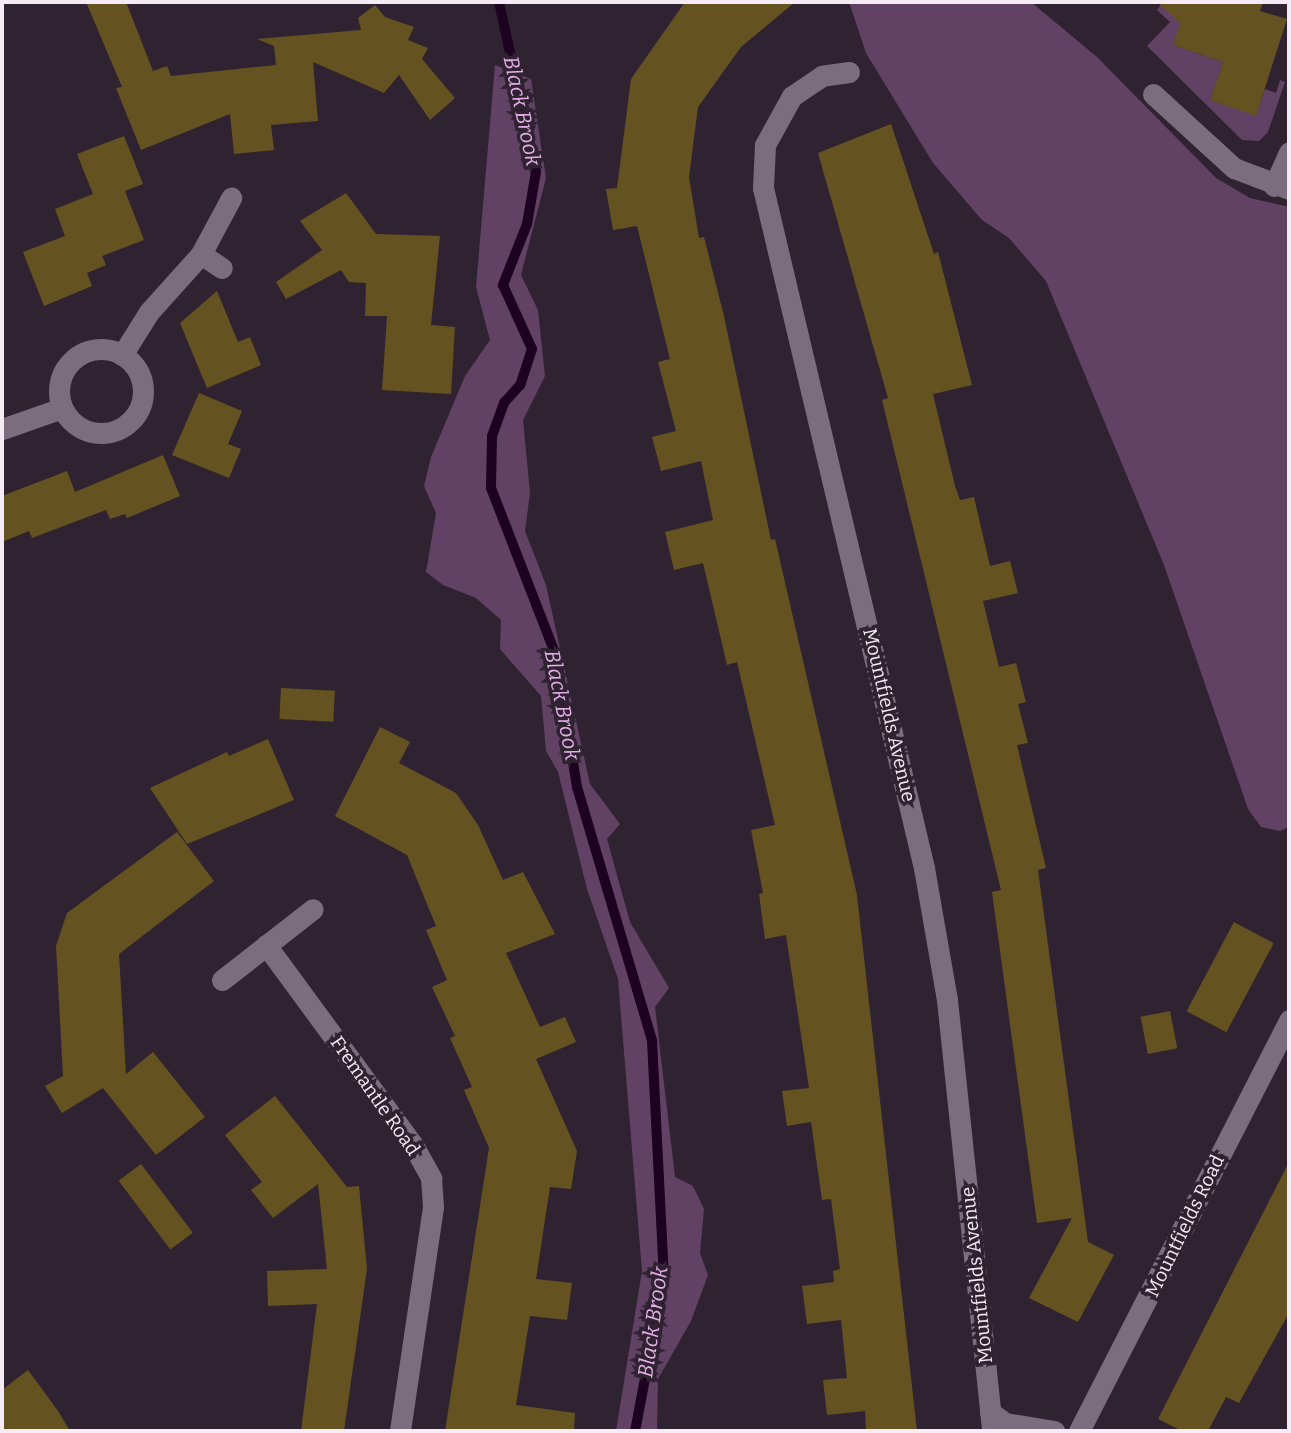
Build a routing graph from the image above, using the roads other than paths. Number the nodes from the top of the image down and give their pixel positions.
1 (849, 72) dead end
2 (1153, 94) dead end
3 (1289, 152) edge
4 (1282, 187) edge
5 (231, 198) dead end
6 (201, 254) junction
7 (222, 268) dead end
8 (122, 355) junction
9 (62, 408) junction
10 (2, 429) edge
11 (313, 909) dead end
12 (266, 945) junction
13 (222, 980) dead end
14 (1289, 1020) edge
15 (991, 1422) edge
16 (400, 1431) edge
17 (1054, 1431) edge
18 (1080, 1431) edge

1 - 15 street, Mountfields Avenue
2 - 4 street
3 - 4 street
5 - 6 street
6 - 7 street
6 - 8 street
8 - 9 street
8 - 9 street
9 - 10 street
11 - 12 street
12 - 13 street
12 - 16 street, Fremantle Road
14 - 18 street, Mountfields Road
15 - 17 street, Mountfields Avenue

